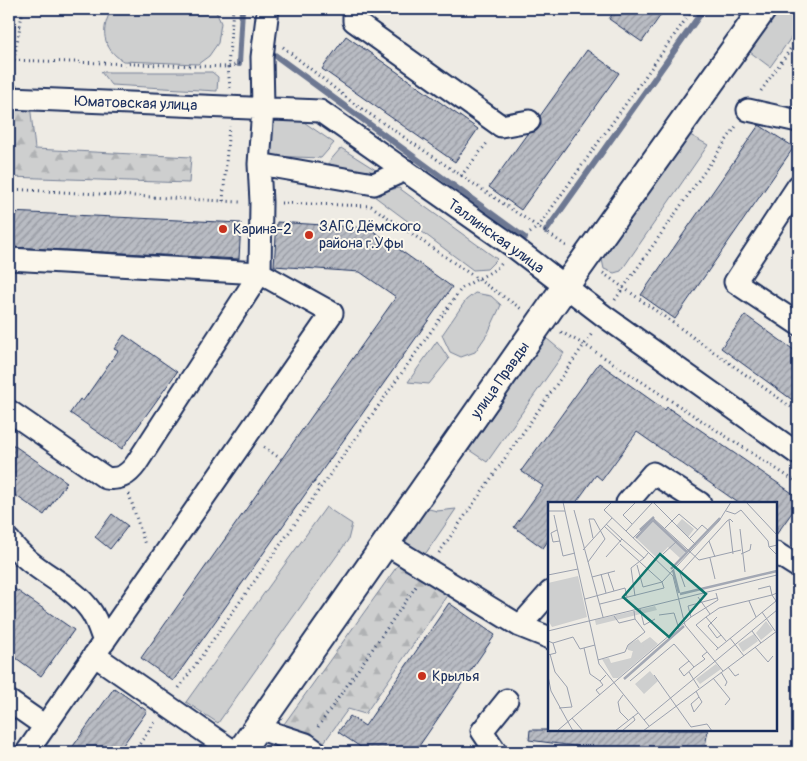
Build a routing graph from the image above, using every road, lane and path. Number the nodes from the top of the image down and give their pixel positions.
1 (23, 9) edge
2 (233, 9) edge
3 (268, 9) edge
4 (354, 9) edge
5 (694, 9) edge
6 (763, 9) edge
7 (9, 26) edge
8 (21, 26) junction
9 (262, 57) junction
10 (9, 60) edge
11 (14, 60) junction
12 (228, 67) junction
13 (9, 98) edge
14 (231, 107) junction
15 (263, 108) junction
16 (748, 110) dead end
17 (529, 121) dead end
18 (798, 121) edge
19 (501, 126) junction
20 (259, 164) junction
21 (405, 170) junction
22 (461, 176) junction
23 (798, 186) edge
24 (9, 189) edge
25 (223, 201) junction
26 (261, 202) junction
27 (539, 226) junction
28 (514, 247) junction
29 (9, 259) edge
30 (585, 259) junction
31 (260, 273) junction
32 (476, 278) junction
33 (565, 287) junction
34 (540, 322) junction
35 (798, 324) edge
36 (9, 411) edge
37 (798, 412) edge
38 (798, 454) edge
39 (122, 477) junction
40 (314, 482) dead end
41 (798, 483) edge
42 (322, 489) junction
43 (629, 502) edge
44 (697, 502) edge
45 (9, 540) edge
46 (386, 544) junction
47 (777, 554) edge
48 (798, 567) edge
49 (428, 569) junction
50 (150, 575) junction
51 (548, 594) edge
52 (520, 626) junction
53 (548, 637) edge
54 (99, 648) junction
55 (507, 700) dead end
56 (9, 701) edge
57 (167, 705) junction
58 (45, 726) junction
59 (257, 728) junction
60 (312, 748) edge
61 (27, 752) edge
62 (134, 752) edge
63 (234, 752) edge
64 (240, 752) edge
65 (496, 752) edge

1 - 8 path
2 - 12 path
3 - 9 street
4 - 19 street
5 - 27 path
6 - 30 main road, улица Правды
7 - 8 path
8 - 11 path
9 - 12 path
9 - 15 street
9 - 22 path
10 - 11 path
11 - 12 path
12 - 14 path
13 - 14 street, Юматовская улица
14 - 15 street, Юматовская улица
14 - 25 path
15 - 20 street
15 - 21 street, Таллинская улица
16 - 18 street
17 - 19 street
19 - 22 path
20 - 21 street
20 - 26 street
21 - 28 street, Таллинская улица
22 - 27 path
23 - 35 street
24 - 25 path
25 - 26 path
26 - 31 street
26 - 32 path
27 - 28 path
27 - 30 path
28 - 32 path
28 - 33 street, Таллинская улица
29 - 31 street
30 - 33 main road, улица Правды
30 - 37 path
31 - 39 street
31 - 50 street
32 - 34 path
32 - 42 path
33 - 34 main road, улица Правды
33 - 38 street, Таллинская улица
34 - 41 path
34 - 46 main road, улица Правды
36 - 39 street
39 - 50 path
40 - 42 path
42 - 57 path
43 - 44 street
45 - 54 street
46 - 49 street
46 - 59 main road, улица Правды
47 - 48 street
49 - 52 street
49 - 60 path
50 - 54 street
51 - 52 street
52 - 53 street
54 - 57 street
54 - 58 street
55 - 65 street
56 - 58 street
57 - 62 path
57 - 63 street
58 - 61 street
59 - 60 street
59 - 64 main road, улица Правды

